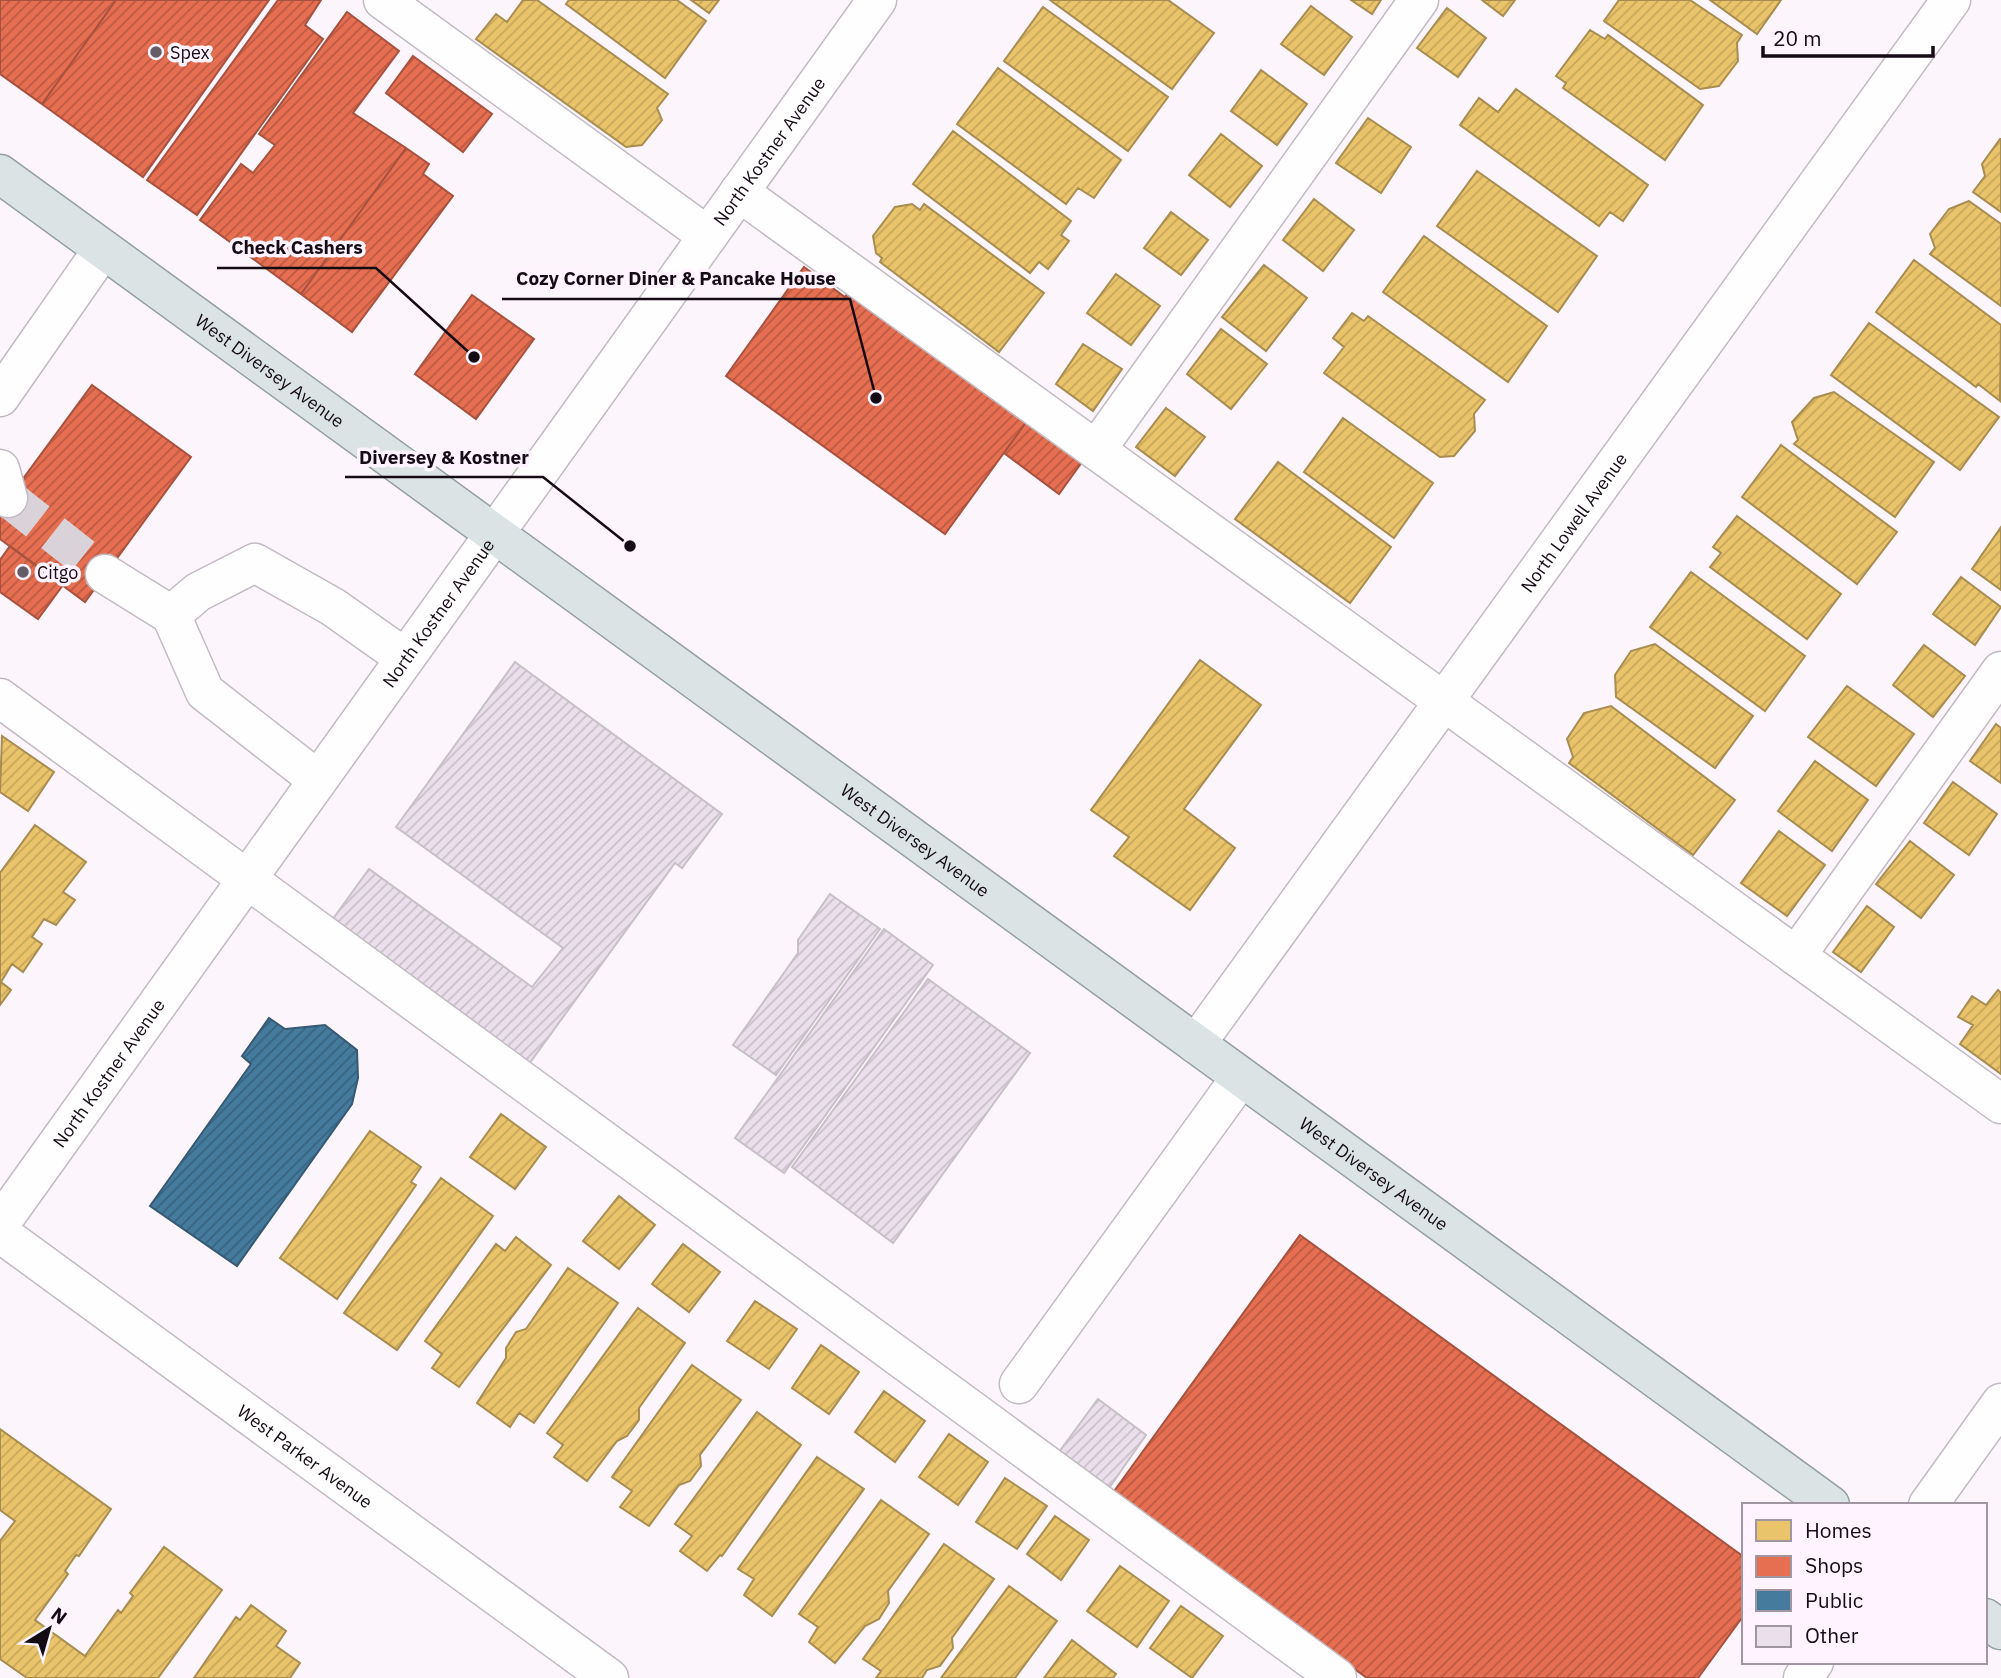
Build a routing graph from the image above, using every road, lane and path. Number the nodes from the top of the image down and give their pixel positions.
1 (383, 0) edge
2 (877, 0) edge
3 (1419, 0) edge
4 (1951, 0) edge
5 (0, 174) edge
6 (739, 192) junction
7 (708, 236) junction
8 (103, 249) junction
9 (0, 397) edge
10 (1096, 450) junction
11 (494, 534) junction
12 (105, 574) tunnel mouth
13 (171, 615) junction
14 (405, 658) junction
15 (2001, 671) edge
16 (0, 698) edge
17 (1444, 702) junction
18 (318, 780) junction
19 (248, 878) junction
20 (1796, 956) junction
21 (1196, 1044) junction
22 (1241, 1077) junction
23 (2001, 1104) edge
24 (0, 1224) edge
25 (0, 1233) edge
26 (1019, 1384) dead end
27 (2001, 1403) edge
28 (1827, 1503) edge
29 (1929, 1503) edge
30 (609, 1678) edge
31 (1337, 1678) edge

1 - 7 street
2 - 6 street, North Kostner Avenue
3 - 10 street
4 - 17 street, North Lowell Avenue
5 - 8 main road, West Diversey Avenue
6 - 7 street, North Kostner Avenue
6 - 10 street
7 - 11 street, North Kostner Avenue
8 - 9 street
8 - 11 main road, West Diversey Avenue
10 - 17 street
11 - 14 street, North Kostner Avenue
11 - 21 main road, West Diversey Avenue
12 - 13 street
13 - 14 street
13 - 18 street
14 - 18 street, North Kostner Avenue
15 - 20 street
16 - 19 street
17 - 20 street
17 - 21 street, North Lowell Avenue
18 - 19 street, North Kostner Avenue
19 - 24 street, North Kostner Avenue
19 - 31 street
20 - 23 street
21 - 22 main road, West Diversey Avenue
22 - 26 street
22 - 28 main road, West Diversey Avenue
25 - 30 street, West Parker Avenue
27 - 29 street

